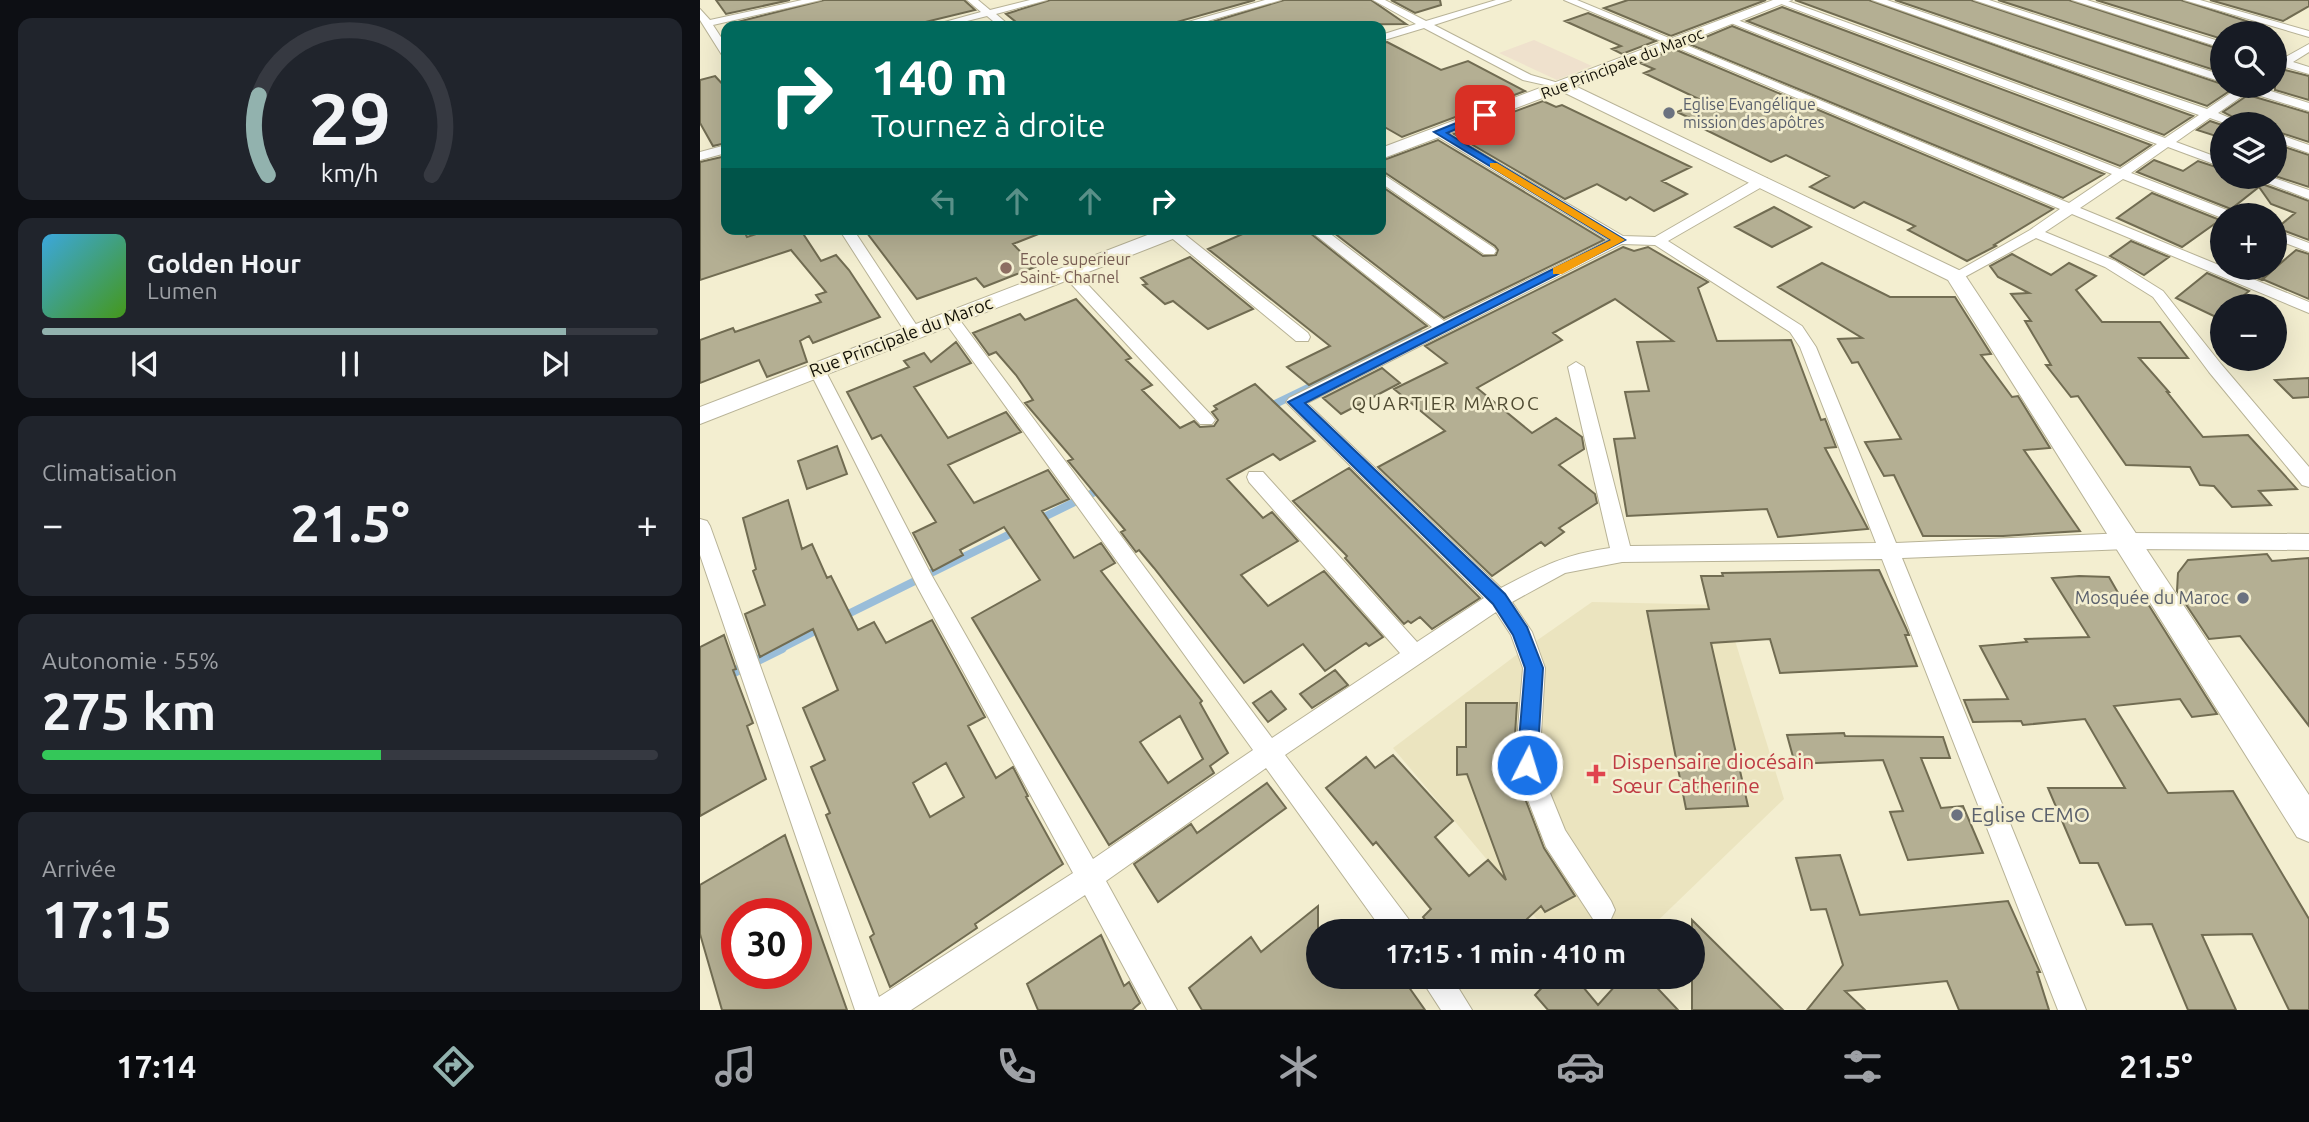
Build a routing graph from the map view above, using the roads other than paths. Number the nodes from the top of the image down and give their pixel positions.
1 (816, 0) edge
2 (972, 0) edge
3 (1042, 0) edge
4 (1276, 0) edge
5 (1378, 0) edge
6 (1506, 0) edge
7 (1570, 0) edge
8 (1877, 0) edge
9 (1979, 0) edge
10 (2077, 0) edge
11 (2189, 0) edge
12 (1783, 1) edge
13 (700, 12) edge
14 (989, 13) junction
15 (956, 21) edge
16 (998, 21) edge
17 (1198, 21) edge
18 (1731, 21) junction
19 (708, 23) junction
20 (1426, 24) junction
21 (2309, 34) edge
22 (1386, 36) edge
23 (2210, 41) edge
24 (1672, 44) junction
25 (721, 45) edge
26 (2309, 47) edge
27 (2287, 59) edge
28 (2287, 66) edge
29 (2309, 71) edge
30 (2210, 75) edge
31 (1563, 86) junction
32 (2230, 98) edge
33 (2282, 98) edge
34 (2309, 107) edge
35 (2208, 114) junction
36 (1439, 132) junction
37 (2287, 141) edge
38 (2169, 143) junction
39 (2309, 149) edge
40 (721, 150) edge
41 (1386, 152) edge
42 (700, 156) edge
43 (2210, 158) edge
44 (2122, 174) junction
45 (1386, 180) edge
46 (1762, 181) junction
47 (2287, 187) edge
48 (2309, 195) edge
49 (2071, 207) junction
50 (2210, 208) edge
51 (2035, 233) junction
52 (850, 235) edge
53 (1166, 235) edge
54 (1182, 235) edge
55 (1323, 235) edge
56 (2287, 239) edge
57 (1619, 240) junction
58 (1658, 241) junction
59 (2309, 248) edge
60 (1489, 251) dead end
61 (1068, 272) junction
62 (1956, 275) junction
63 (2309, 308) edge
64 (950, 318) junction
65 (1443, 328) junction
66 (913, 332) junction
67 (1302, 337) dead end
68 (1576, 368) dead end
69 (817, 370) junction
70 (700, 415) edge
71 (1206, 420) dead end
72 (1256, 477) dead end
73 (2309, 480) edge
74 (700, 526) edge
75 (2127, 541) junction
76 (2309, 542) edge
77 (1887, 551) junction
78 (1622, 554) junction
79 (1499, 599) junction
80 (1415, 654) junction
81 (1270, 752) junction
82 (2309, 825) edge
83 (1091, 876) junction
84 (1602, 911) dead end
85 (1391, 919) edge
86 (1443, 989) edge
87 (869, 1010) edge
88 (885, 1010) edge
89 (1163, 1010) edge
90 (1458, 1010) edge
91 (2072, 1010) edge

1 - 19 street
2 - 14 street
3 - 14 street
4 - 17 street
5 - 20 street
6 - 20 street
7 - 24 street
8 - 35 street
9 - 30 street
10 - 23 street
11 - 21 street
12 - 18 street, Rue Principale du Maroc
12 - 38 street
13 - 19 street
14 - 15 street
14 - 16 street
18 - 24 street, Rue Principale du Maroc
18 - 44 street
19 - 25 street
20 - 22 street
20 - 31 street
24 - 31 street, Rue Principale du Maroc
24 - 49 street
26 - 27 street
28 - 29 street
31 - 36 street, Rue Principale du Maroc
31 - 46 street
32 - 35 street
33 - 34 street
35 - 38 street
36 - 41 street, Rue Principale du Maroc
36 - 57 street
37 - 39 street
38 - 43 street
38 - 44 street
40 - 42 street
44 - 49 street
44 - 50 street
45 - 60 street
46 - 58 street
46 - 62 street
47 - 48 street
49 - 51 street
49 - 63 street
51 - 62 street
51 - 73 street
52 - 66 street
53 - 61 street, Rue Principale du Maroc
54 - 67 street
55 - 65 street
56 - 59 street
57 - 58 street
57 - 65 street
58 - 77 street
61 - 64 street, Rue Principale du Maroc
61 - 71 street
62 - 75 street
64 - 66 street, Rue Principale du Maroc
64 - 81 street
65 - 79 street
66 - 69 street, Rue Principale du Maroc
68 - 78 street
69 - 70 street, Rue Principale du Maroc
69 - 83 street
72 - 80 street
74 - 87 street
75 - 76 street
75 - 77 street
75 - 82 street
77 - 78 street
77 - 91 street
78 - 79 street
79 - 80 street
79 - 84 street
80 - 81 street
81 - 83 street
81 - 85 street
83 - 88 street
83 - 89 street
86 - 90 street

